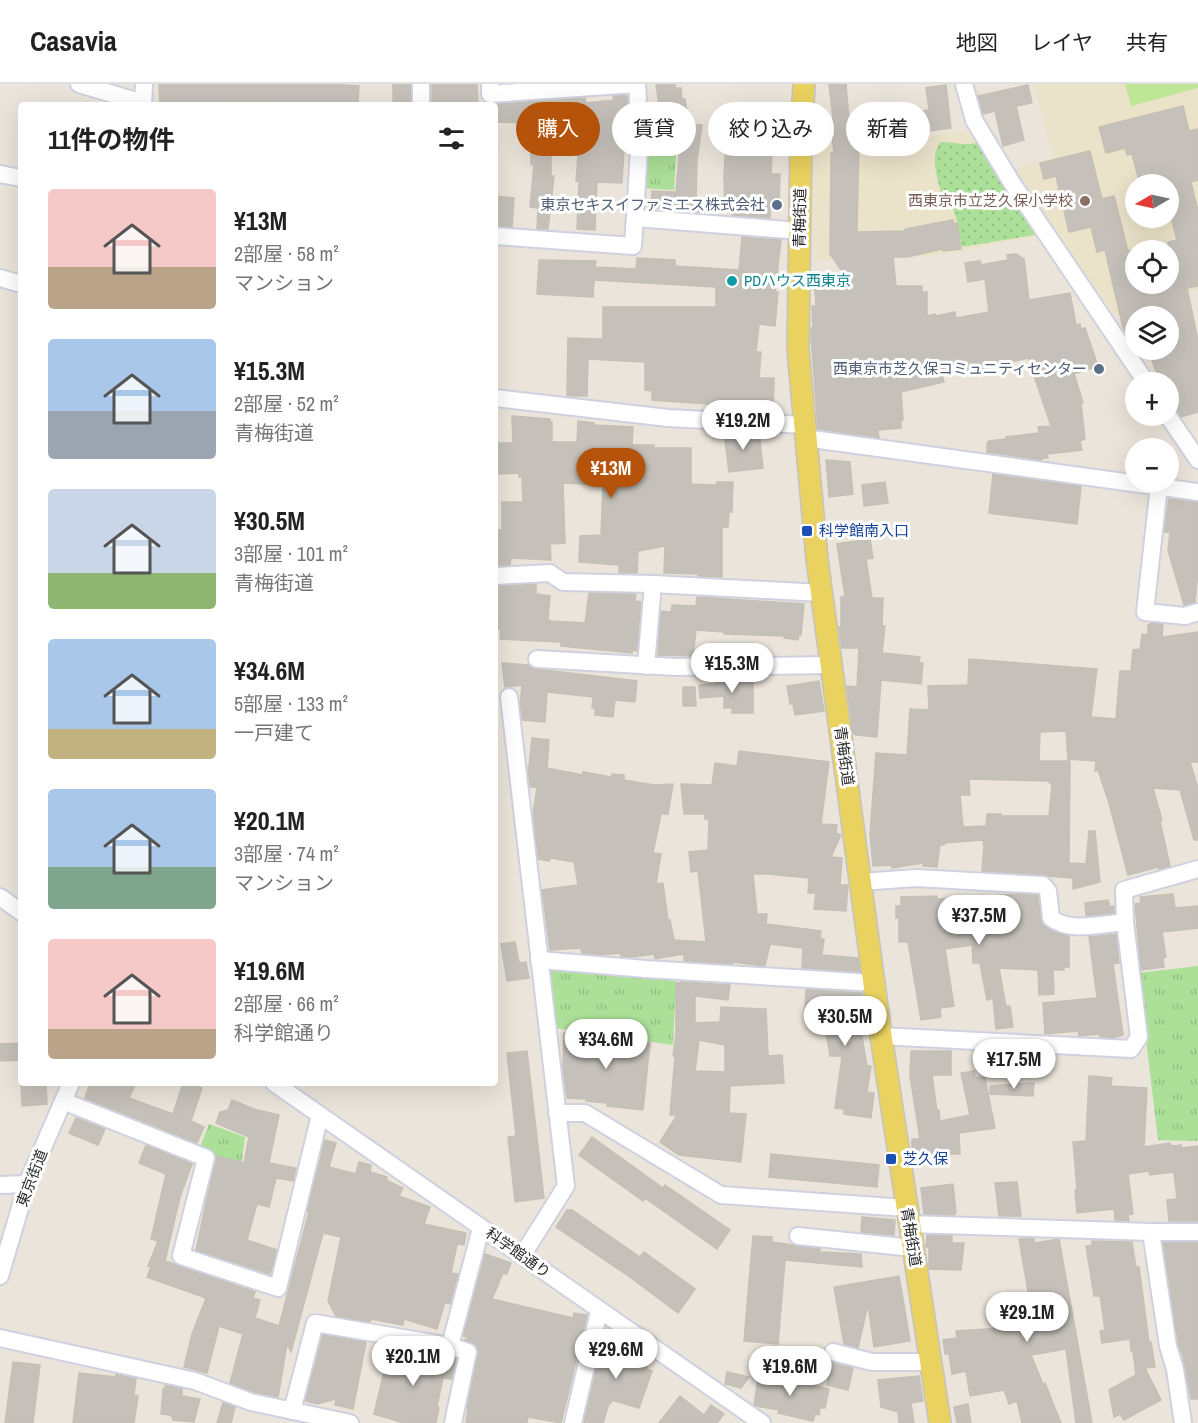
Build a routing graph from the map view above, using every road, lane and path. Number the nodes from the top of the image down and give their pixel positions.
1 (79, 84) edge
2 (144, 84) edge
3 (421, 84) edge
4 (490, 84) edge
5 (804, 84) edge
6 (964, 84) edge
7 (137, 102) edge
8 (143, 102) edge
9 (421, 102) edge
10 (0, 174) edge
11 (18, 177) edge
12 (636, 218) junction
13 (800, 231) junction
14 (498, 236) edge
15 (0, 278) edge
16 (18, 283) edge
17 (1139, 372) edge
18 (498, 398) edge
19 (1175, 426) edge
20 (804, 432) junction
21 (1198, 460) edge
22 (1125, 481) edge
23 (1179, 489) edge
24 (1158, 492) edge
25 (1198, 492) edge
26 (498, 576) edge
27 (653, 584) junction
28 (821, 593) junction
29 (1198, 612) edge
30 (537, 659) dead end
31 (831, 665) junction
32 (646, 666) junction
33 (509, 697) dead end
34 (1198, 869) edge
35 (861, 882) junction
36 (0, 897) edge
37 (18, 910) edge
38 (1125, 922) junction
39 (539, 960) junction
40 (874, 983) junction
41 (881, 1036) junction
42 (70, 1086) edge
43 (278, 1086) edge
44 (63, 1101) junction
45 (557, 1113) junction
46 (320, 1115) junction
47 (27, 1184) junction
48 (0, 1185) edge
49 (908, 1216) junction
50 (481, 1228) junction
51 (1151, 1232) junction
52 (1198, 1232) edge
53 (798, 1236) dead end
54 (913, 1248) junction
55 (522, 1256) junction
56 (0, 1275) edge
57 (599, 1311) junction
58 (0, 1338) edge
59 (450, 1346) junction
60 (833, 1352) dead end
61 (931, 1362) junction
62 (292, 1411) junction
63 (740, 1416) edge
64 (1198, 1421) edge
65 (350, 1423) edge
66 (453, 1423) edge
67 (573, 1423) edge
68 (762, 1423) edge
69 (940, 1423) edge
70 (1183, 1423) edge
71 (1194, 1423) edge

1 - 7 street
2 - 8 street
3 - 9 street
4 - 12 street
5 - 13 main road, 青梅街道
6 - 17 street
10 - 11 street
12 - 13 street
12 - 14 street
13 - 20 main road, 青梅街道
15 - 16 street
18 - 20 street
19 - 21 street
20 - 22 street
20 - 28 main road, 青梅街道
23 - 25 street
24 - 29 street
26 - 27 street
27 - 28 street
27 - 32 street
28 - 31 main road, 青梅街道
30 - 32 street
31 - 32 street
31 - 35 main road, 青梅街道
33 - 39 street
34 - 38 street
35 - 38 street
35 - 40 main road, 青梅街道
36 - 37 street
38 - 41 street
39 - 40 street
39 - 45 street
40 - 41 main road, 青梅街道
41 - 49 main road, 青梅街道
42 - 44 street, 東京街道
43 - 46 street, 科学館通り
44 - 46 street
44 - 47 street, 東京街道
45 - 49 street
45 - 55 street
46 - 50 street, 科学館通り
47 - 48 street
47 - 56 street, 東京街道
49 - 51 street
49 - 54 main road, 青梅街道
50 - 55 street, 科学館通り
50 - 59 street
51 - 52 street
51 - 70 street
53 - 54 street
54 - 61 main road, 青梅街道
55 - 57 street, 科学館通り
57 - 63 street, 科学館通り
57 - 67 street
58 - 62 street
59 - 62 street
59 - 66 street
60 - 61 street
61 - 69 main road, 青梅街道
62 - 65 street
63 - 68 street, 科学館通り
64 - 71 street

